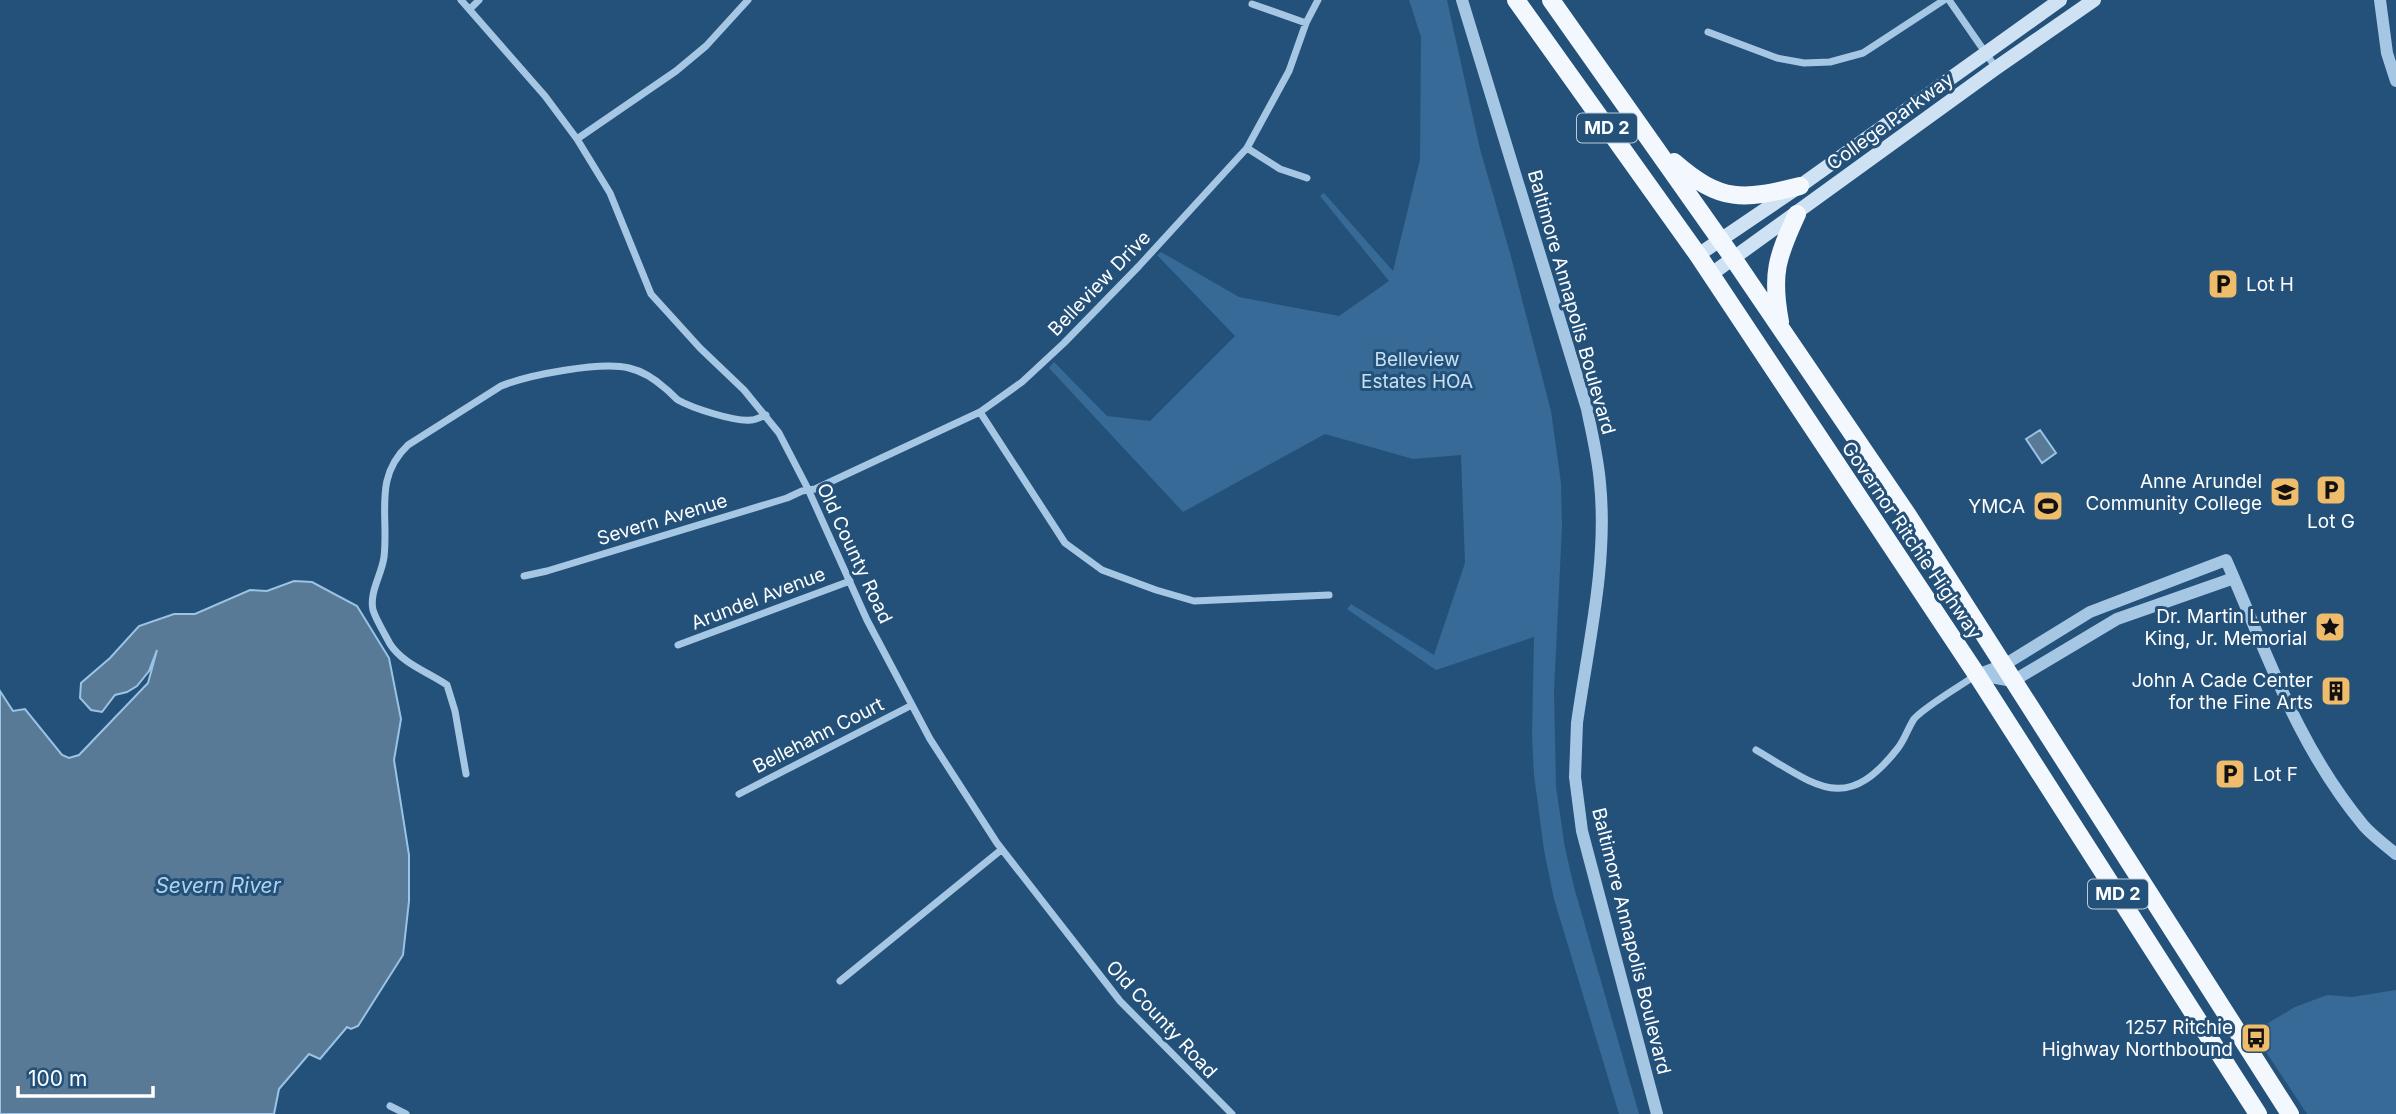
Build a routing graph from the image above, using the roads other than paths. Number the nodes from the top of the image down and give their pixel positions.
1 (461, 0) edge
2 (479, 0) edge
3 (748, 0) edge
4 (1318, 0) edge
5 (1462, 0) edge
6 (1516, 0) edge
7 (1551, 0) edge
8 (1944, 0) edge
9 (1949, 0) edge
10 (2060, 0) edge
11 (2094, 0) edge
12 (2380, 0) edge
13 (1252, 4) dead end
14 (470, 9) junction
15 (1307, 23) junction
16 (1708, 32) dead end
17 (1985, 52) junction
18 (1996, 68) junction
19 (2396, 81) edge
20 (577, 139) junction
21 (1652, 143) junction
22 (1247, 148) junction
23 (1307, 178) dead end
24 (1800, 186) junction
25 (1797, 214) junction
26 (1720, 239) junction
27 (1698, 255) junction
28 (1733, 258) junction
29 (1710, 275) junction
30 (1781, 329) junction
31 (980, 412) junction
32 (766, 415) junction
33 (808, 489) junction
34 (524, 576) dead end
35 (2234, 578) junction
36 (850, 581) junction
37 (1329, 595) dead end
38 (678, 645) dead end
39 (2008, 673) junction
40 (1977, 675) junction
41 (912, 705) junction
42 (1756, 750) dead end
43 (466, 774) dead end
44 (738, 794) dead end
45 (1001, 850) junction
46 (2396, 854) edge
47 (840, 981) dead end
48 (390, 1106) dead end
49 (406, 1114) edge
50 (1231, 1114) edge
51 (1657, 1114) edge
52 (2259, 1114) edge
53 (2290, 1114) edge

1 - 14 street, Old County Road
2 - 14 street
3 - 20 street
4 - 15 street, Belleview Drive
5 - 51 street, Baltimore Annapolis Boulevard
6 - 27 highway, Governor Ritchie Highway / MD 2
7 - 21 highway, Governor Ritchie Highway / MD 2
8 - 16 street
9 - 17 street
10 - 17 main road, College Parkway
11 - 18 main road, College Parkway
12 - 19 street
13 - 15 street
14 - 20 street, Old County Road
15 - 22 street, Belleview Drive
17 - 18 street
17 - 24 main road, College Parkway
18 - 25 main road, College Parkway
20 - 32 street, Old County Road
21 - 24 highway
21 - 26 highway, Governor Ritchie Highway / MD 2
22 - 23 street
22 - 31 street, Belleview Drive
24 - 26 main road, College Parkway
25 - 28 main road, College Parkway
25 - 30 highway
26 - 27 main road, College Parkway
26 - 28 highway, Governor Ritchie Highway / MD 2
27 - 29 highway, Governor Ritchie Highway / MD 2
28 - 29 main road, College Parkway
28 - 30 highway, Governor Ritchie Highway / MD 2
29 - 40 highway, Governor Ritchie Highway / MD 2
30 - 39 highway, Governor Ritchie Highway / MD 2
31 - 33 street, Belleview Drive
31 - 37 street
32 - 33 street, Old County Road
32 - 43 street
33 - 34 street, Severn Avenue
33 - 36 street, Old County Road
35 - 39 street
35 - 39 street
35 - 46 street
36 - 38 street, Arundel Avenue
36 - 41 street, Old County Road
39 - 40 street
39 - 53 highway, Governor Ritchie Highway / MD 2
40 - 42 street
40 - 52 highway, Governor Ritchie Highway / MD 2
41 - 44 street, Bellehahn Court
41 - 45 street, Old County Road
45 - 47 street
45 - 50 street, Old County Road
48 - 49 street

